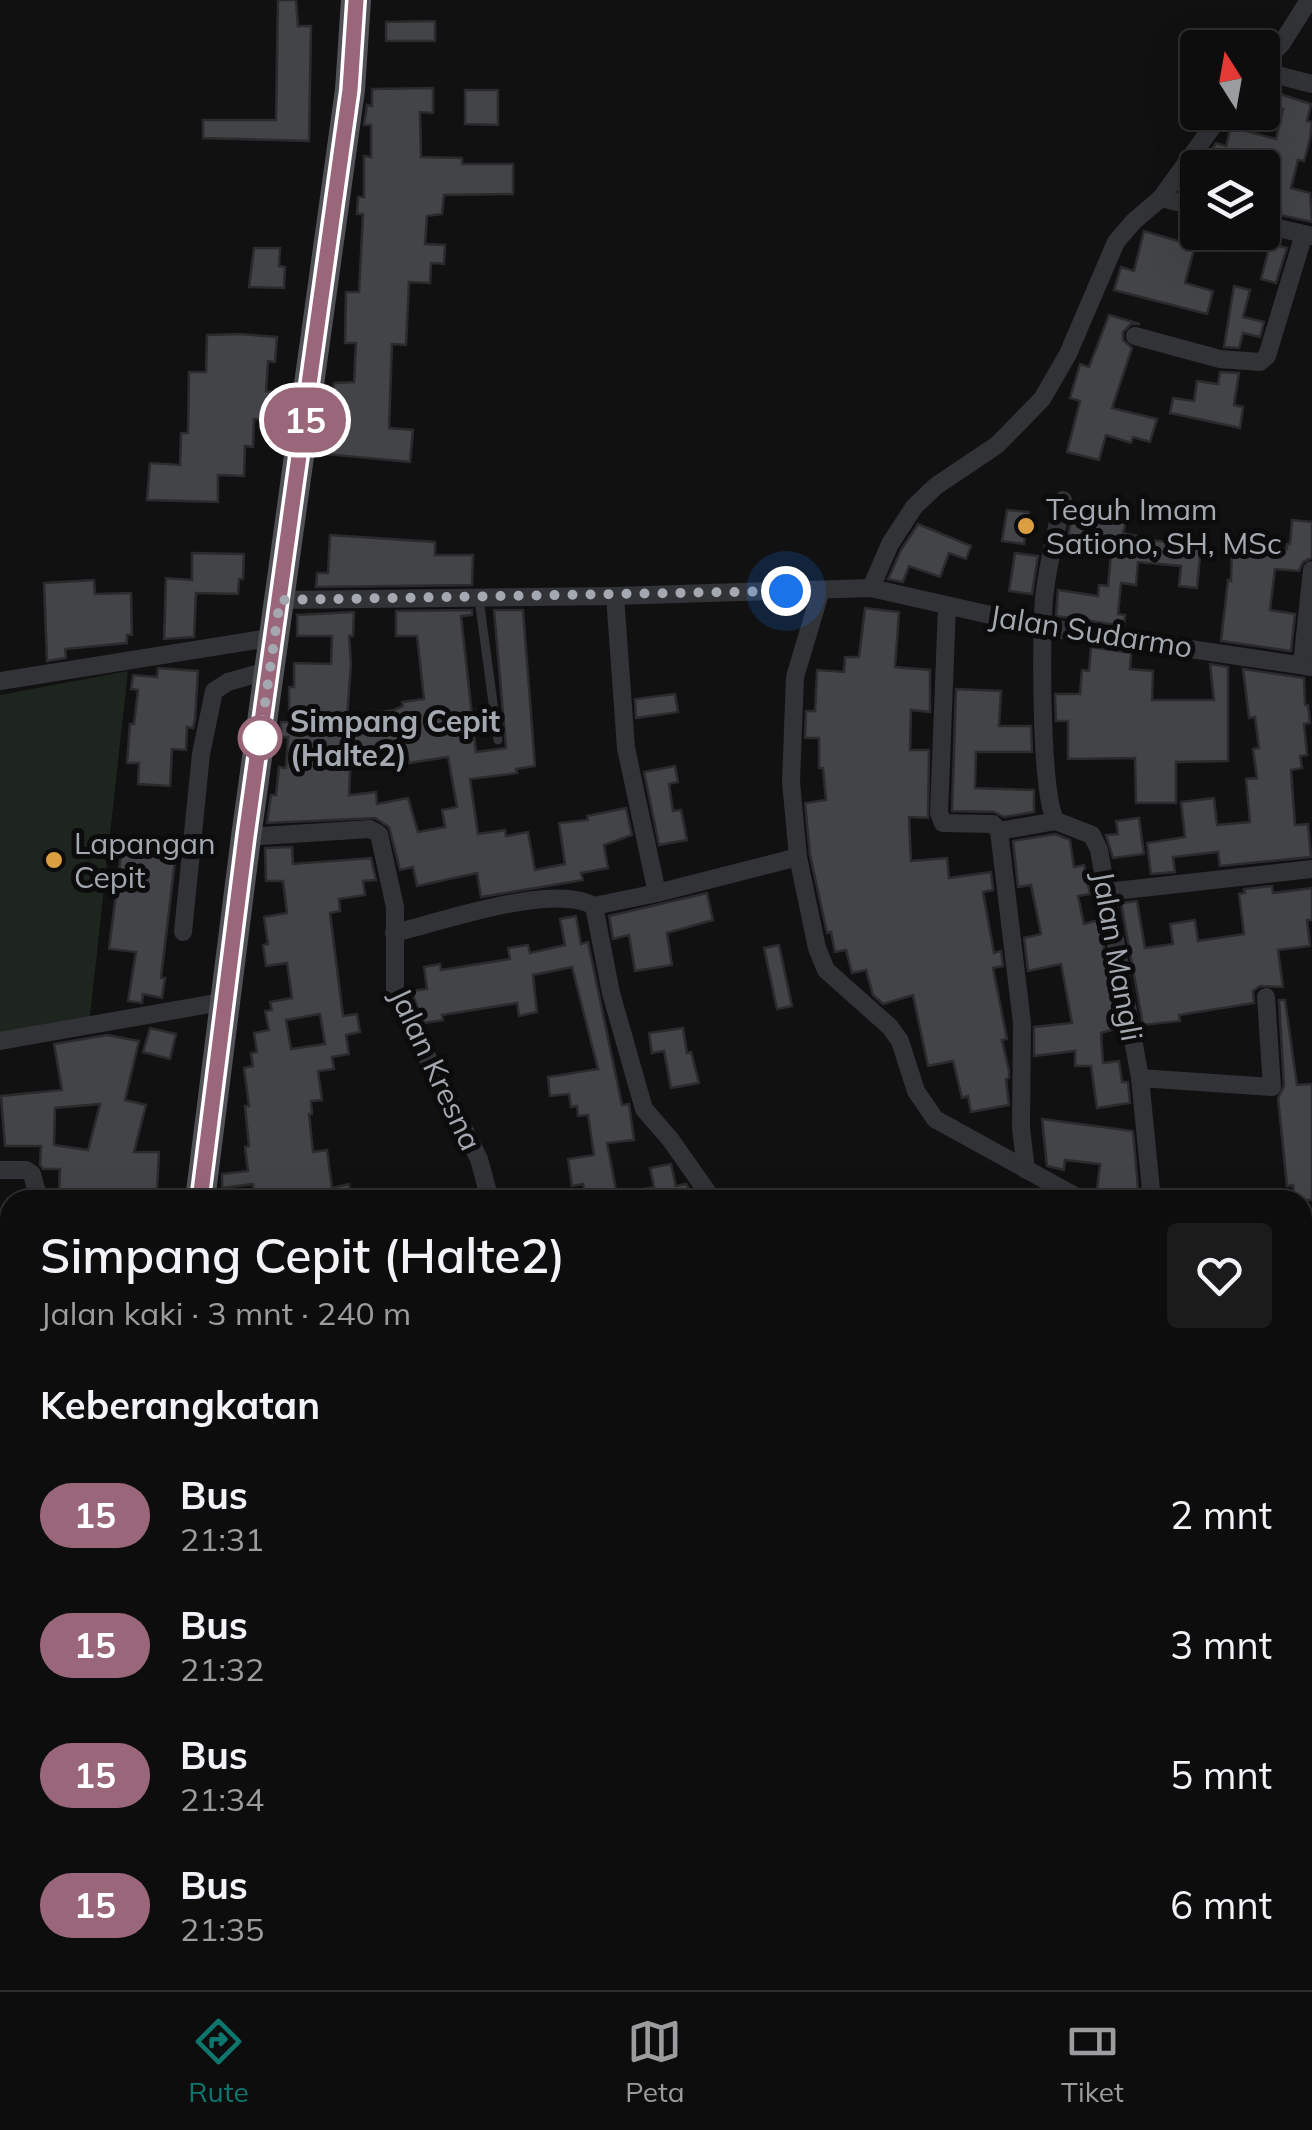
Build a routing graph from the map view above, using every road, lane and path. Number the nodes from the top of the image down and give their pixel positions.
1 (356, 0) edge
2 (1309, 0) edge
3 (1280, 46) edge
4 (1280, 74) edge
5 (1312, 84) edge
6 (1210, 130) edge
7 (1161, 198) junction
8 (1180, 203) edge
9 (1280, 228) edge
10 (1308, 235) edge
11 (1134, 336) dead end
12 (1063, 500) dead end
13 (1312, 570) edge
14 (870, 588) junction
15 (821, 590) junction
16 (615, 596) junction
17 (479, 598) junction
18 (280, 600) junction
19 (948, 606) junction
20 (1043, 626) junction
21 (275, 638) junction
22 (1307, 666) edge
23 (270, 670) junction
24 (0, 681) edge
25 (498, 740) dead end
26 (1056, 821) junction
27 (999, 831) junction
28 (246, 836) junction
29 (798, 857) junction
30 (1312, 869) edge
31 (1106, 892) junction
32 (657, 893) junction
33 (594, 906) junction
34 (183, 932) dead end
35 (394, 933) junction
36 (1266, 998) dead end
37 (227, 1001) junction
38 (0, 1041) edge
39 (1140, 1078) junction
40 (0, 1170) edge
41 (1026, 1170) junction
42 (37, 1190) edge
43 (201, 1190) edge
44 (487, 1190) edge
45 (706, 1190) edge
46 (1063, 1190) edge
47 (1151, 1190) edge

1 - 18 main road
2 - 3 street
4 - 5 street
6 - 7 street
7 - 8 street
7 - 14 street
9 - 10 street
10 - 11 street
12 - 20 street
13 - 22 street
14 - 15 street, Jalan Sudarmo
14 - 19 street, Jalan Sudarmo
15 - 16 street, Jalan Sudarmo
15 - 29 street
16 - 17 street, Jalan Sudarmo
16 - 32 street
17 - 18 street, Jalan Sudarmo
17 - 25 lane
18 - 21 main road
19 - 20 street, Jalan Sudarmo
19 - 27 street
20 - 22 street, Jalan Sudarmo
20 - 26 street
21 - 23 main road
21 - 24 street
23 - 28 main road
23 - 34 street
26 - 27 street
26 - 31 street, Jalan Mangli
27 - 41 street
28 - 35 street, Jalan Kresna
28 - 37 main road
29 - 32 street
29 - 41 street
30 - 31 street
31 - 39 street, Jalan Mangli
32 - 33 street
33 - 35 street
33 - 45 street
35 - 44 street, Jalan Kresna
36 - 39 street
37 - 38 street
37 - 43 main road
39 - 47 street, Jalan Mangli
40 - 42 street
41 - 46 street

